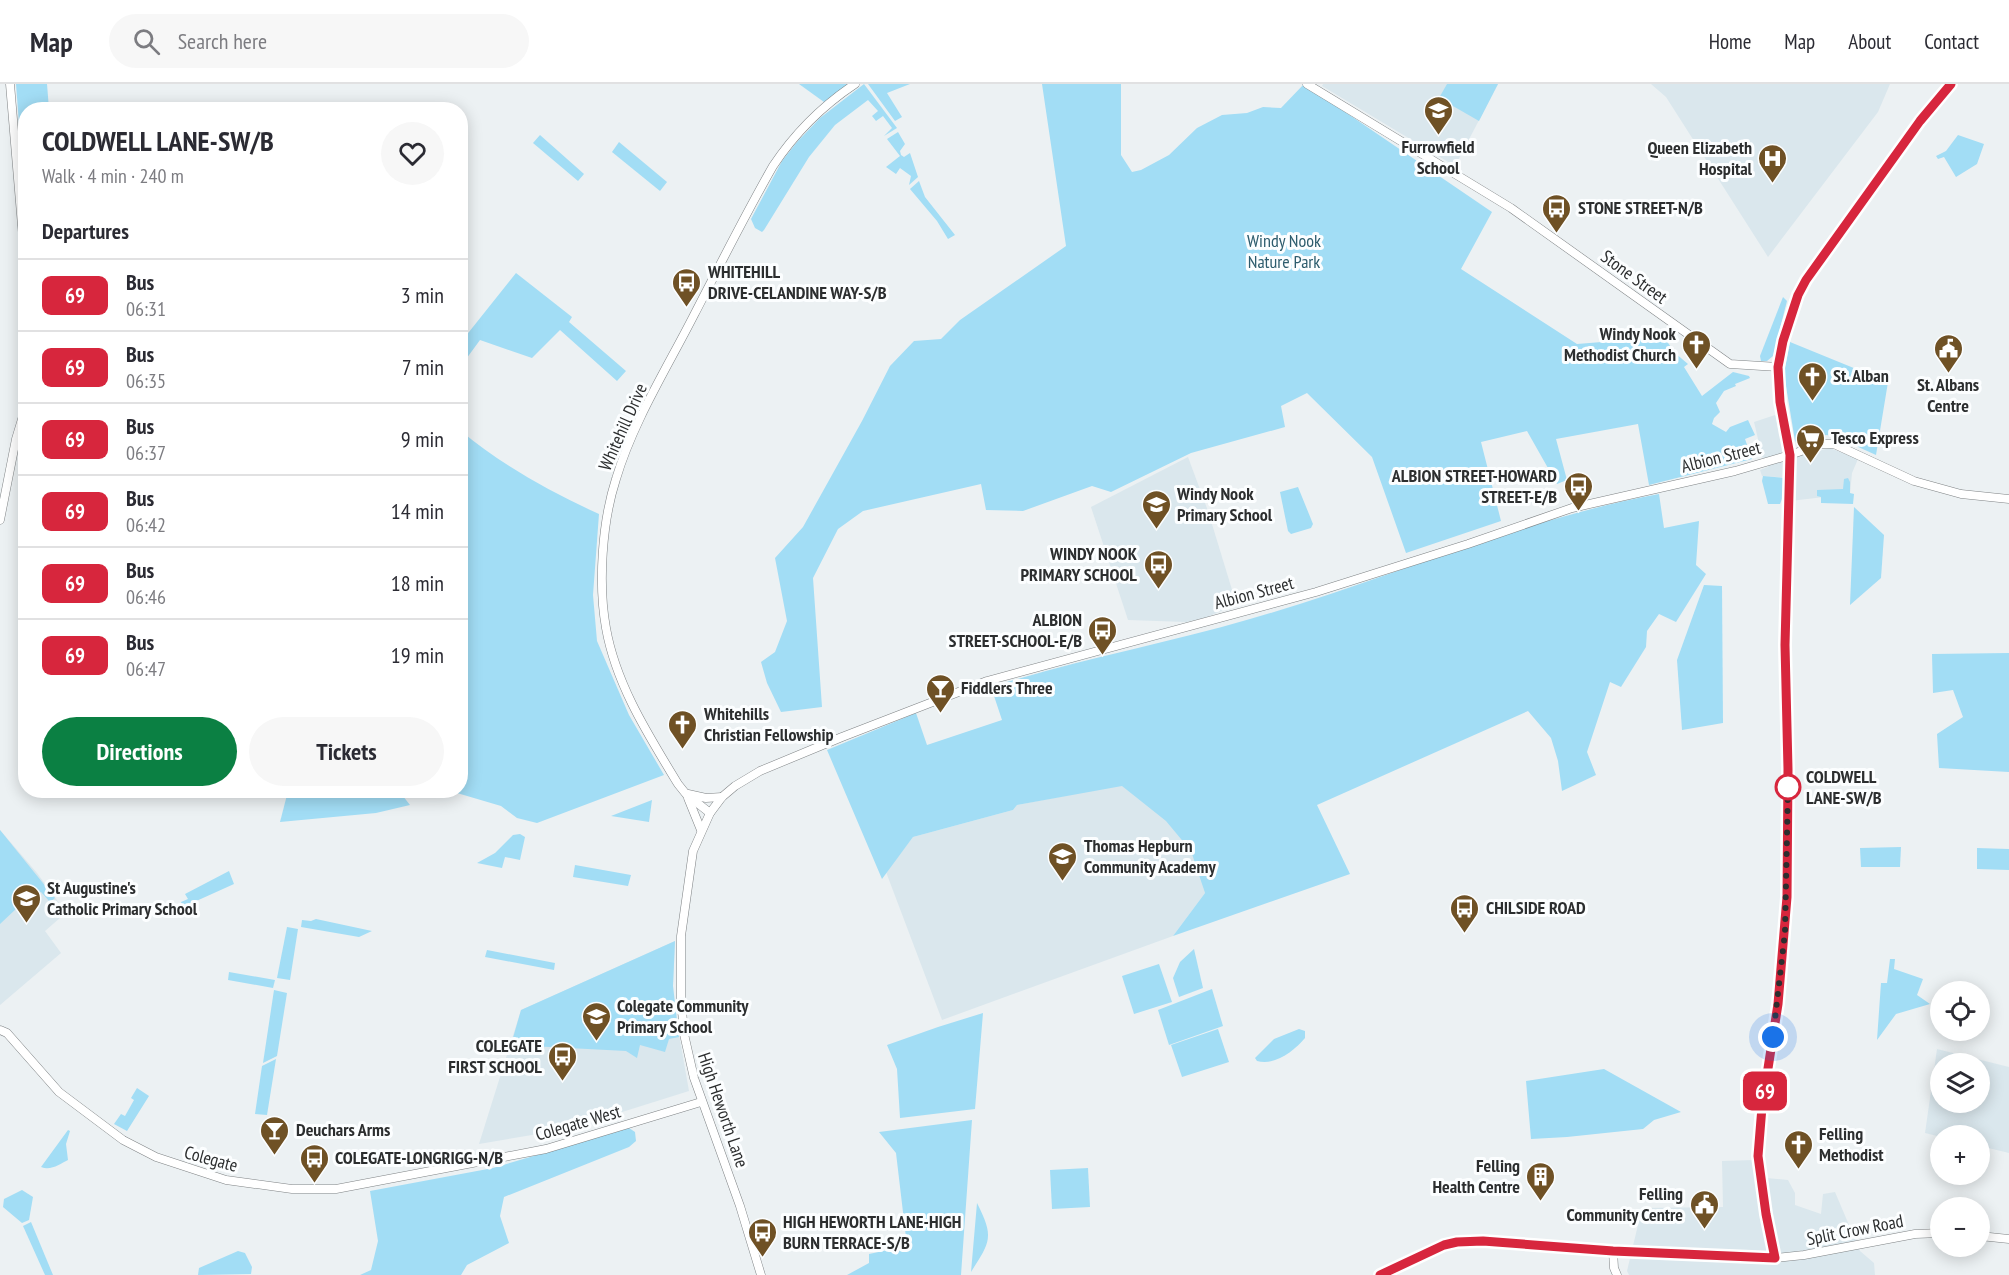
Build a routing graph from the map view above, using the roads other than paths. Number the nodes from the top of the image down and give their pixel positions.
1 (10, 84) edge
2 (855, 84) edge
3 (1307, 84) edge
4 (1952, 84) edge
5 (18, 178) edge
6 (1778, 367) junction
7 (18, 432) edge
8 (1790, 455) junction
9 (2009, 499) edge
10 (0, 520) edge
11 (735, 786) joint
12 (686, 794) junction
13 (722, 797) junction
14 (710, 813) junction
15 (701, 830) junction
16 (0, 1030) edge
17 (701, 1102) junction
18 (461, 1164) joint
19 (1930, 1233) edge
20 (1990, 1237) edge
21 (2009, 1239) edge
22 (1613, 1251) junction
23 (1775, 1258) junction
24 (761, 1275) edge
25 (1380, 1275) edge
26 (1617, 1275) edge

1 - 5 street
2 - 12 street, Whitehill Drive
3 - 6 street, Stone Street
4 - 6 street
6 - 8 street
7 - 10 street
8 - 9 street, Albion Street
8 - 11 street, Albion Street
8 - 23 street
11 - 13 street, High Heworth Lane
12 - 13 street
12 - 14 street, Whitehill Drive
12 - 15 street
13 - 14 street, High Heworth Lane
14 - 15 street, High Heworth Lane
15 - 17 street, High Heworth Lane
16 - 18 street, Colegate
17 - 18 street, Colegate West
17 - 24 street, High Heworth Lane
19 - 23 street, Split Crow Road
20 - 21 street
22 - 23 street, Split Crow Road
22 - 25 street, Split Crow Road
22 - 26 street

